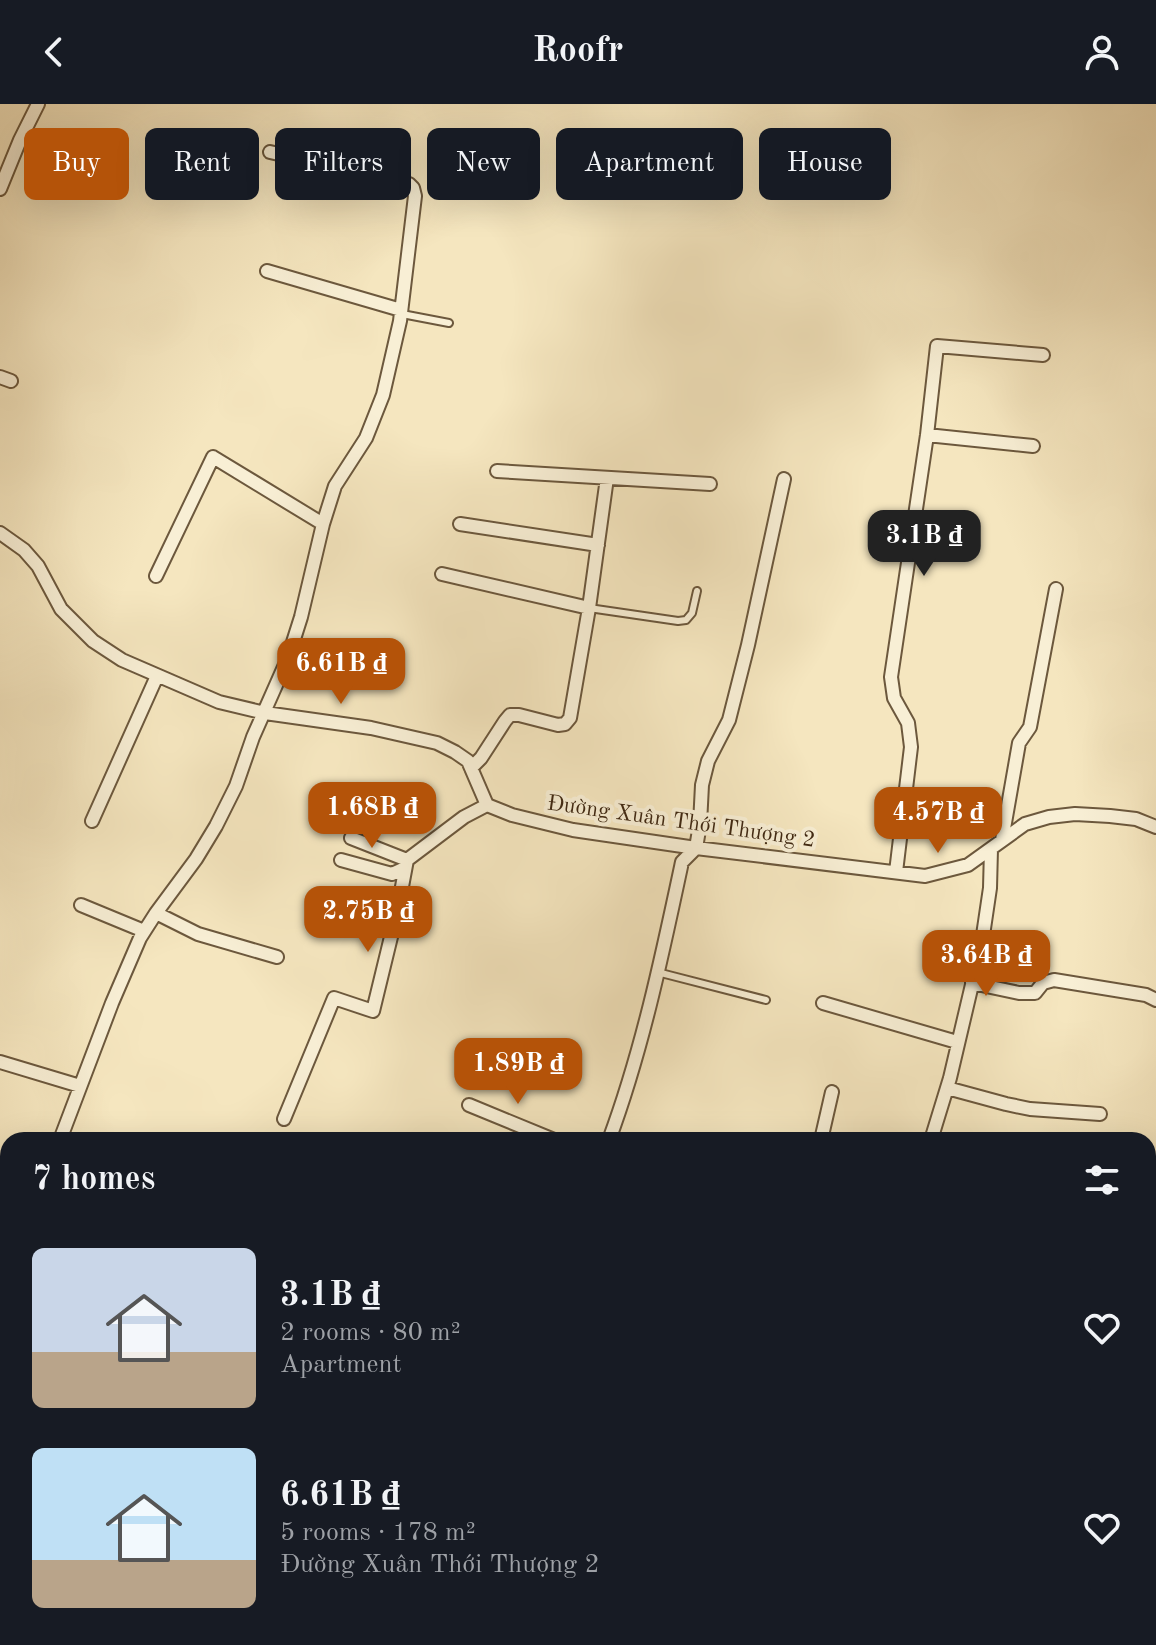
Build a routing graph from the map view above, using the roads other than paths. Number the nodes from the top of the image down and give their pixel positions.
1 (38, 104) edge
2 (270, 152) dead end
3 (0, 189) edge
4 (267, 271) dead end
5 (401, 312) junction
6 (449, 323) dead end
7 (1043, 355) dead end
8 (927, 435) junction
9 (1033, 446) dead end
10 (497, 471) dead end
11 (607, 478) junction
12 (784, 479) dead end
13 (710, 484) dead end
14 (323, 524) junction
15 (460, 524) dead end
16 (0, 533) edge
17 (598, 545) junction
18 (442, 574) dead end
19 (156, 576) dead end
20 (1056, 589) dead end
21 (697, 591) dead end
22 (589, 608) junction
23 (157, 676) junction
24 (265, 713) junction
25 (471, 768) junction
26 (487, 805) junction
27 (92, 821) dead end
28 (1156, 827) edge
29 (351, 838) dead end
30 (1002, 840) junction
31 (696, 848) junction
32 (991, 849) junction
33 (341, 860) dead end
34 (406, 864) junction
35 (896, 872) junction
36 (81, 905) dead end
37 (156, 913) junction
38 (144, 931) junction
39 (277, 957) dead end
40 (657, 972) junction
41 (972, 983) junction
42 (766, 1000) dead end
43 (1156, 1000) edge
44 (823, 1003) dead end
45 (957, 1042) junction
46 (0, 1062) edge
47 (80, 1086) junction
48 (947, 1088) junction
49 (832, 1092) dead end
50 (469, 1105) dead end
51 (1100, 1114) dead end
52 (284, 1119) dead end
53 (63, 1132) edge
54 (535, 1132) edge
55 (612, 1132) edge
56 (823, 1132) edge
57 (933, 1132) edge

1 - 3 street
2 - 5 street
4 - 5 street
5 - 6 lane
5 - 14 street
7 - 8 street
8 - 9 street
8 - 35 street
10 - 11 street
11 - 13 street
11 - 17 street
12 - 31 street
14 - 19 street
14 - 24 street
15 - 17 street
16 - 23 street
17 - 22 street
18 - 22 street
20 - 30 street
21 - 22 lane
22 - 25 street
23 - 24 street
23 - 27 street
24 - 25 street
24 - 37 street
25 - 26 street
26 - 31 street, Đường Xuân Thới Thượng 2
26 - 34 street
28 - 30 street, Đường Xuân Thới Thượng 2
29 - 34 street
30 - 32 street, Đường Xuân Thới Thượng 2
31 - 35 street, Đường Xuân Thới Thượng 2
31 - 40 street
32 - 35 street, Đường Xuân Thới Thượng 2
32 - 41 street
33 - 34 street
34 - 52 street
36 - 38 street
37 - 38 street
37 - 39 street
38 - 47 street
40 - 42 lane
40 - 55 street
41 - 43 street
41 - 45 street
44 - 45 street
45 - 48 street
46 - 47 street
47 - 53 street
48 - 51 street
48 - 57 street
49 - 56 street
50 - 54 street

